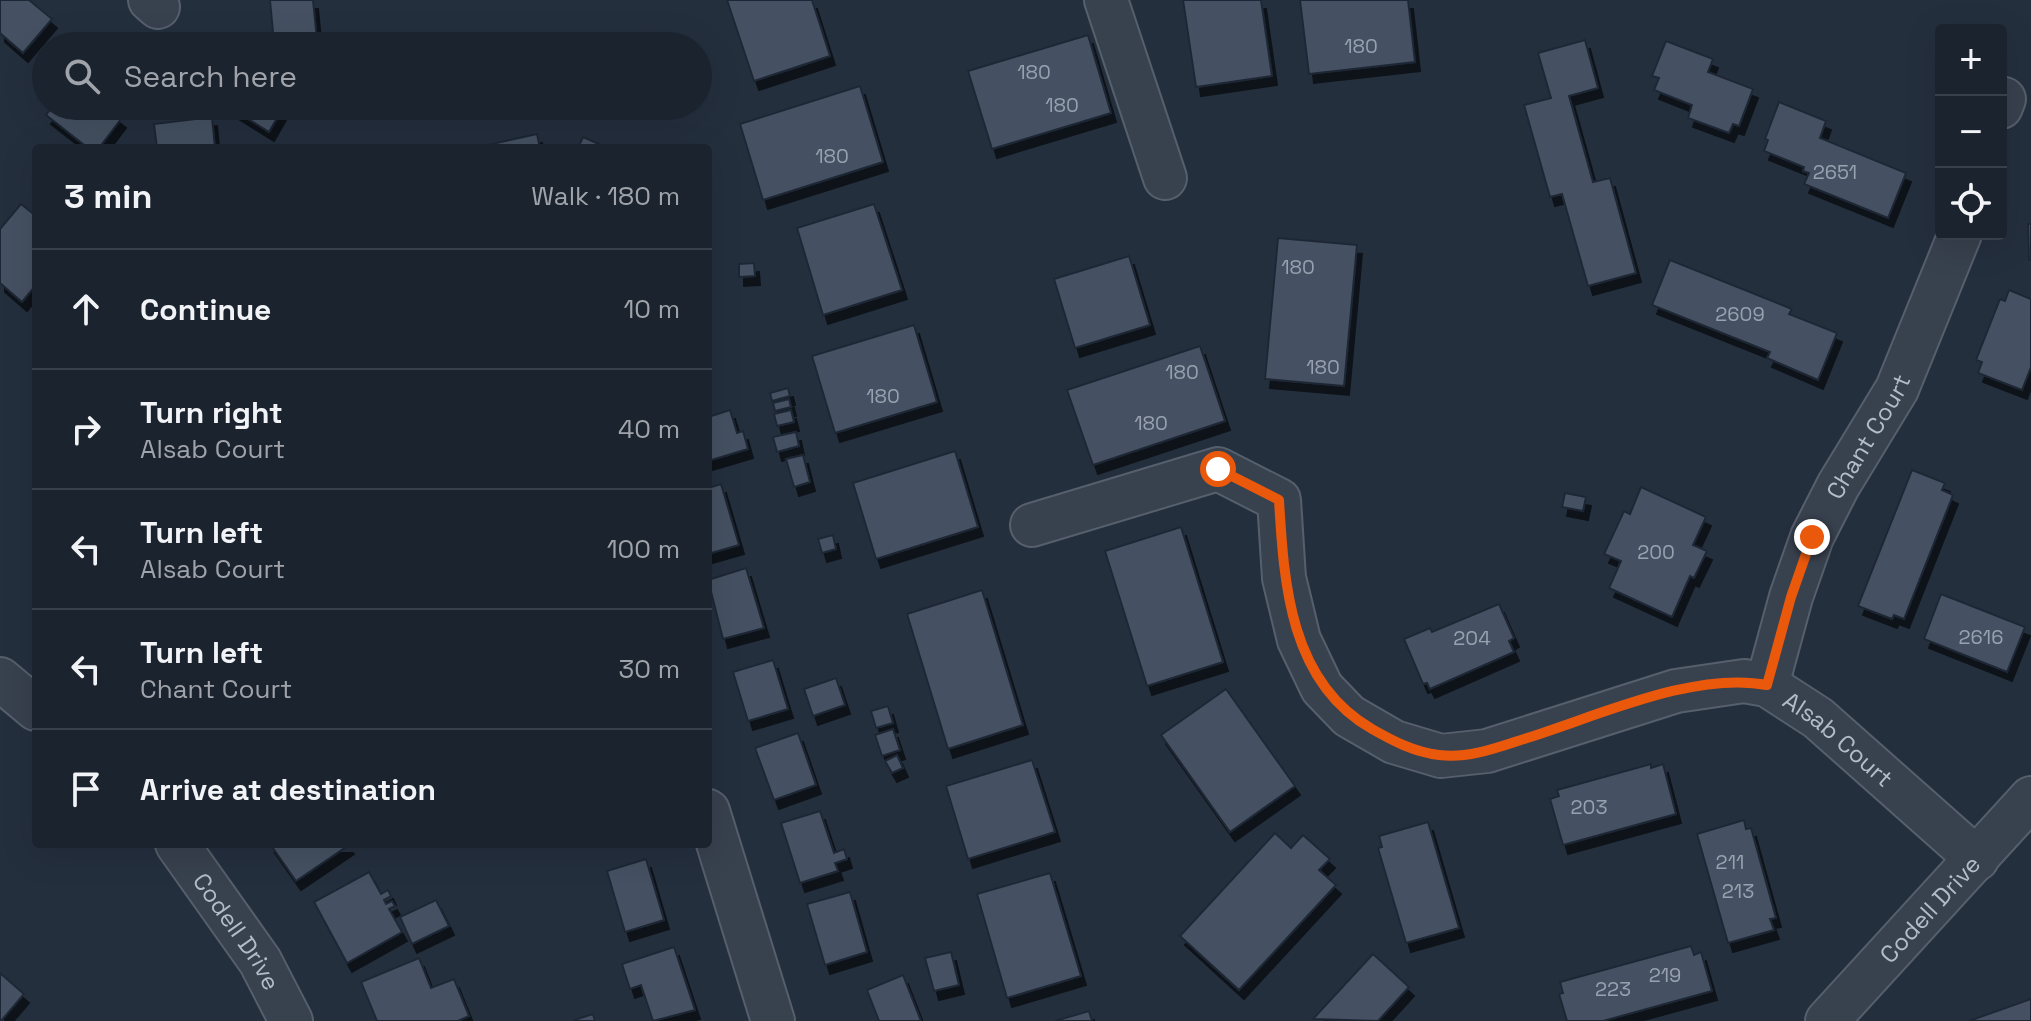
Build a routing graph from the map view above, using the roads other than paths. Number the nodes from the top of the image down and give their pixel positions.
1 (1106, 0) edge
2 (1165, 178) dead end
3 (1958, 240) edge
4 (1032, 525) dead end
5 (1767, 685) junction
6 (2031, 798) edge
7 (712, 824) edge
8 (180, 848) edge
9 (1977, 859) junction
10 (291, 1021) edge
11 (773, 1021) edge
12 (1827, 1021) edge

1 - 2 street
3 - 5 street, Chant Court
4 - 5 street, Alsab Court
5 - 9 street, Alsab Court
6 - 9 street, Codell Drive
7 - 11 street
8 - 10 street, Codell Drive
9 - 12 street, Codell Drive

